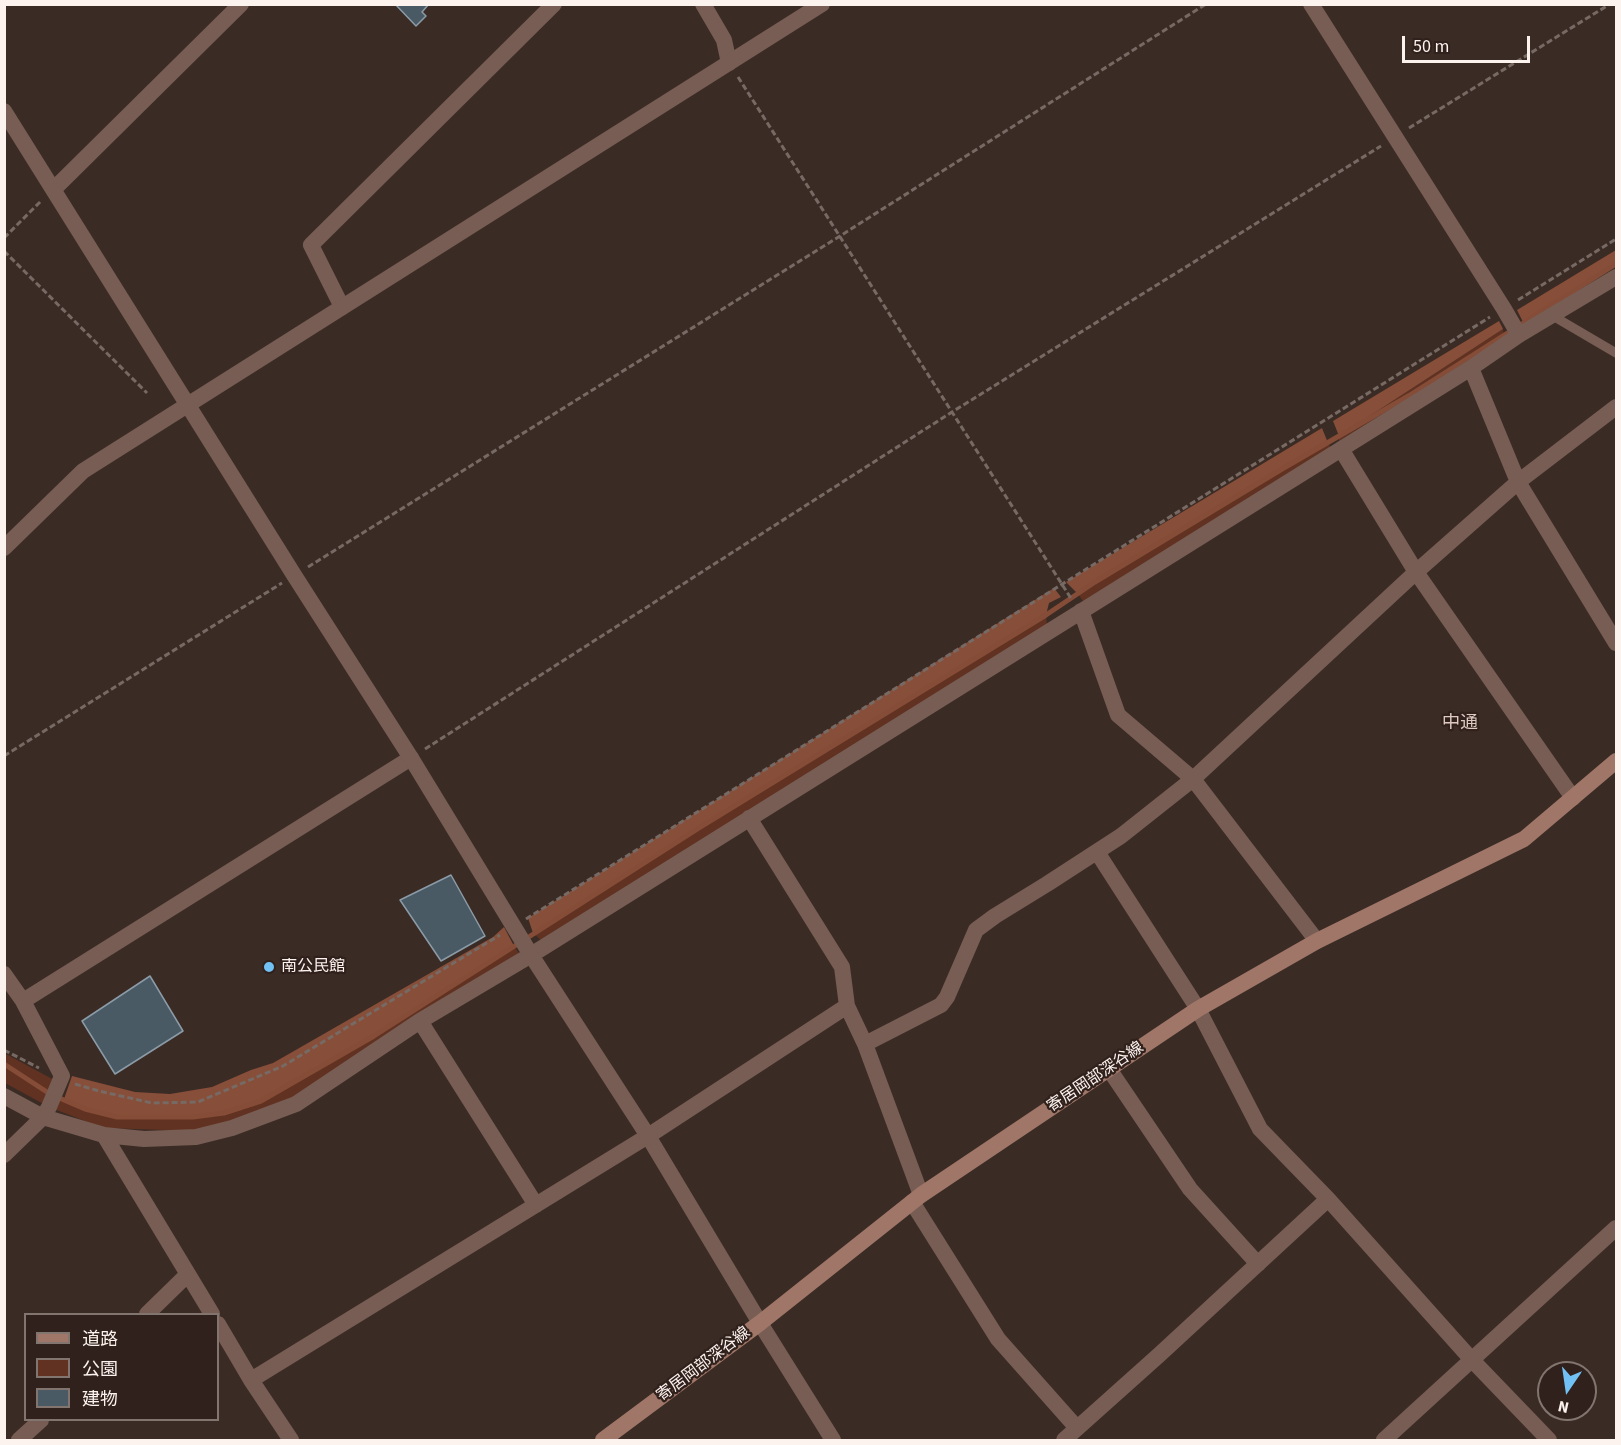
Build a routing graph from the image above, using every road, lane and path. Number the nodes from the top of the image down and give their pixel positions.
1 (241, 4) edge
2 (554, 4) edge
3 (703, 4) edge
4 (822, 4) edge
5 (1206, 4) edge
6 (1311, 4) edge
7 (1610, 4) edge
8 (729, 63) junction
9 (4, 111) edge
10 (1395, 137) junction
11 (54, 189) junction
12 (840, 236) junction
13 (4, 238) edge
14 (1617, 239) edge
15 (4, 251) edge
16 (1617, 277) edge
17 (342, 306) junction
18 (1505, 310) junction
19 (1553, 316) junction
20 (1519, 335) junction
21 (1617, 353) edge
22 (1471, 368) junction
23 (147, 393) dead end
24 (188, 404) junction
25 (1617, 406) edge
26 (952, 412) junction
27 (1341, 449) junction
28 (1518, 482) junction
29 (4, 548) edge
30 (1416, 572) junction
31 (294, 576) junction
32 (1062, 585) junction
33 (1078, 607) junction
34 (1617, 643) edge
35 (4, 756) edge
36 (411, 758) junction
37 (1617, 761) edge
38 (1193, 779) junction
39 (1573, 798) junction
40 (749, 818) junction
41 (1097, 852) junction
42 (514, 927) junction
43 (1317, 941) junction
44 (531, 955) junction
45 (4, 974) edge
46 (23, 1001) junction
47 (847, 1006) junction
48 (1198, 1009) junction
49 (420, 1021) junction
50 (866, 1044) junction
51 (4, 1050) edge
52 (1109, 1069) junction
53 (61, 1078) junction
54 (4, 1095) edge
55 (46, 1112) junction
56 (104, 1135) junction
57 (648, 1136) junction
58 (4, 1155) edge
59 (917, 1198) junction
60 (1328, 1199) junction
61 (536, 1205) junction
62 (1617, 1228) edge
63 (1258, 1264) junction
64 (188, 1274) junction
65 (148, 1313) edge
66 (211, 1313) edge
67 (760, 1323) junction
68 (219, 1326) edge
69 (1472, 1360) junction
70 (251, 1380) junction
71 (1077, 1428) junction
72 (39, 1429) edge
73 (19, 1440) edge
74 (291, 1440) edge
75 (603, 1440) edge
76 (833, 1440) edge
77 (1064, 1440) edge
78 (1384, 1440) edge
79 (1549, 1440) edge

1 - 11 street
2 - 17 street
3 - 8 street
4 - 8 street
5 - 12 path
6 - 10 street
7 - 10 path
8 - 12 path
8 - 17 street
9 - 11 street
10 - 18 street
10 - 26 path
11 - 13 path
11 - 24 street
12 - 26 path
12 - 31 path
14 - 18 path
15 - 23 path
16 - 19 street
17 - 24 street
18 - 20 street
18 - 32 path
19 - 20 street
19 - 21 lane
20 - 22 street
22 - 27 street
22 - 28 street
24 - 29 street
24 - 31 street
25 - 28 street
26 - 32 path
26 - 36 path
27 - 30 street
27 - 33 street
28 - 30 street
28 - 34 street
30 - 38 street
30 - 39 street
31 - 35 path
31 - 36 street
32 - 33 path
32 - 42 path
33 - 38 street
33 - 40 street
36 - 42 street
36 - 46 street
37 - 39 main road, 寄居岡部深谷線
38 - 41 street
38 - 43 street
39 - 43 main road, 寄居岡部深谷線
40 - 44 street
40 - 47 street
41 - 48 street
41 - 50 street
42 - 44 street
42 - 53 path
43 - 48 main road, 寄居岡部深谷線
44 - 49 street
44 - 57 street
45 - 46 street
46 - 53 street
47 - 50 street
47 - 57 street
48 - 52 main road, 寄居岡部深谷線
48 - 60 street
49 - 56 street
49 - 61 street
50 - 59 street
51 - 53 path
52 - 59 main road, 寄居岡部深谷線
52 - 63 street
53 - 55 street
54 - 55 street
55 - 56 street
55 - 58 street
56 - 64 street
57 - 61 street
57 - 67 street
59 - 67 main road, 寄居岡部深谷線
59 - 71 street
60 - 63 street
60 - 69 street
61 - 70 street
62 - 69 street
63 - 71 street
64 - 65 street
64 - 66 street
67 - 75 main road, 寄居岡部深谷線
67 - 76 street
68 - 70 street
69 - 78 street
69 - 79 street
70 - 74 street
71 - 77 street
72 - 73 street

